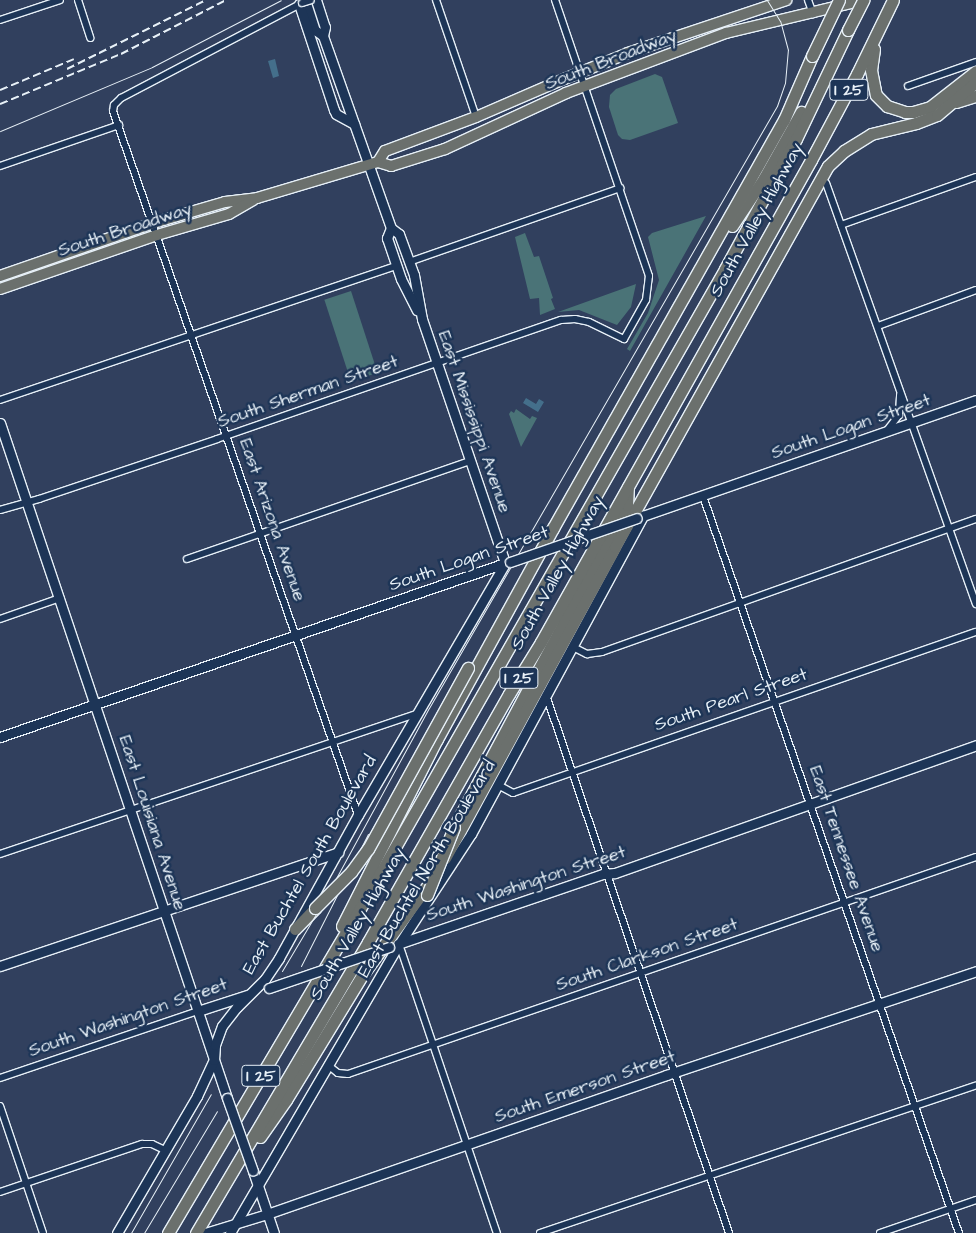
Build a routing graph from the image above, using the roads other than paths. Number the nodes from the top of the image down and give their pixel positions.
1 (60, 0) edge
2 (78, 0) edge
3 (311, 0) edge
4 (316, 0) edge
5 (436, 0) edge
6 (555, 0) edge
7 (786, 0) edge
8 (808, 0) edge
9 (863, 0) edge
10 (893, 0) edge
11 (302, 2) edge
12 (839, 2) edge
13 (770, 3) edge
14 (813, 14) junction
15 (884, 18) junction
16 (0, 20) edge
17 (323, 36) junction
18 (90, 38) dead end
19 (838, 50) junction
20 (976, 62) edge
21 (976, 71) edge
22 (580, 72) junction
23 (976, 82) edge
24 (585, 86) junction
25 (908, 86) dead end
26 (976, 96) edge
27 (949, 104) junction
28 (476, 118) junction
29 (354, 124) junction
30 (119, 125) junction
31 (373, 163) junction
32 (0, 166) edge
33 (976, 177) edge
34 (826, 183) dead end
35 (620, 188) junction
36 (257, 198) junction
37 (153, 223) junction
38 (841, 225) junction
39 (391, 228) junction
40 (158, 235) junction
41 (387, 238) junction
42 (409, 262) junction
43 (397, 266) junction
44 (0, 276) edge
45 (0, 289) edge
46 (976, 290) edge
47 (672, 316) junction
48 (422, 319) junction
49 (878, 326) junction
50 (192, 336) junction
51 (437, 364) junction
52 (900, 389) junction
53 (0, 400) edge
54 (976, 400) edge
55 (0, 422) edge
56 (912, 422) junction
57 (882, 433) junction
58 (226, 436) junction
59 (470, 461) junction
60 (629, 481) junction
61 (703, 496) junction
62 (27, 502) junction
63 (0, 510) edge
64 (640, 517) junction
65 (976, 519) edge
66 (553, 528) junction
67 (949, 528) junction
68 (260, 534) junction
69 (187, 559) dead end
70 (508, 563) junction
71 (60, 598) junction
72 (740, 602) junction
73 (976, 604) edge
74 (0, 619) edge
75 (976, 632) edge
76 (296, 636) junction
77 (573, 647) junction
78 (546, 695) junction
79 (775, 702) junction
80 (96, 704) junction
81 (416, 714) junction
82 (0, 737) edge
83 (332, 741) junction
84 (976, 745) edge
85 (574, 772) junction
86 (498, 785) junction
87 (810, 804) junction
88 (130, 809) junction
89 (358, 815) junction
90 (338, 852) junction
91 (0, 854) edge
92 (976, 857) edge
93 (607, 874) junction
94 (845, 903) junction
95 (164, 910) junction
96 (420, 910) junction
97 (295, 929) junction
98 (399, 944) junction
99 (0, 966) edge
100 (976, 971) edge
101 (641, 973) junction
102 (253, 993) junction
103 (879, 1005) junction
104 (198, 1011) junction
105 (297, 1014) junction
106 (432, 1045) junction
107 (214, 1060) junction
108 (329, 1066) junction
109 (675, 1073) junction
110 (0, 1078) edge
111 (976, 1085) edge
112 (0, 1106) edge
113 (915, 1106) junction
114 (467, 1145) junction
115 (165, 1150) junction
116 (710, 1176) junction
117 (26, 1183) junction
118 (258, 1185) junction
119 (0, 1192) edge
120 (220, 1193) junction
121 (976, 1200) edge
122 (951, 1209) junction
123 (268, 1214) junction
124 (235, 1224) junction
125 (43, 1233) edge
126 (117, 1233) edge
127 (168, 1233) edge
128 (196, 1233) edge
129 (205, 1233) edge
130 (230, 1233) edge
131 (274, 1233) edge
132 (497, 1233) edge
133 (540, 1233) edge
134 (730, 1233) edge
135 (880, 1233) edge
136 (959, 1233) edge

1 - 16 street
2 - 18 street
3 - 11 street, bridge
4 - 17 street
5 - 28 street
6 - 22 street
7 - 13 main road, South Broadway
8 - 14 street
9 - 12 main road, South Broadway
9 - 19 highway, South Valley Highway / I 25, bridge
10 - 15 highway, South Valley Highway / I 25
11 - 17 street
11 - 29 street
11 - 30 street, East Arizona Avenue
12 - 14 main road, South Broadway
12 - 47 highway, bridge
13 - 22 main road, South Broadway
14 - 24 main road, South Broadway
15 - 21 highway
15 - 60 highway, South Valley Highway / I 25
17 - 29 street, East Mississippi Avenue
19 - 47 highway
19 - 105 highway, South Valley Highway / I 25
20 - 25 street
22 - 24 street
22 - 28 main road, South Broadway
23 - 27 highway
24 - 31 main road, South Broadway
24 - 35 street
26 - 27 highway
27 - 120 highway
28 - 31 main road, South Broadway
29 - 31 street, East Mississippi Avenue
30 - 32 street
30 - 37 street, East Arizona Avenue
31 - 36 main road, South Broadway
31 - 39 street, East Mississippi Avenue
33 - 38 street
34 - 38 street
35 - 42 street
35 - 51 street, South Sherman Street
36 - 37 main road, South Broadway
36 - 40 main road, South Broadway
37 - 40 street, East Arizona Avenue
37 - 44 main road, South Broadway
38 - 49 street
39 - 41 street
39 - 42 street, East Mississippi Avenue
40 - 45 main road, South Broadway
40 - 50 street, East Arizona Avenue
41 - 42 street
41 - 43 street, East Mississippi Avenue
42 - 48 street, East Mississippi Avenue
43 - 48 street, East Mississippi Avenue
43 - 50 street
46 - 49 street
47 - 66 highway
48 - 51 street, East Mississippi Avenue
49 - 52 street
50 - 53 street
50 - 58 street, East Arizona Avenue
51 - 58 street, South Sherman Street
51 - 59 street, East Mississippi Avenue
52 - 56 street
52 - 57 street
54 - 56 street, South Logan Street
55 - 62 street, East Louisiana Avenue
56 - 57 street, South Logan Street
56 - 67 street
57 - 61 street, South Logan Street
58 - 62 street, South Sherman Street
58 - 68 street, East Arizona Avenue
59 - 68 street
59 - 70 street, East Mississippi Avenue
60 - 96 highway, bridge
60 - 120 highway, South Valley Highway / I 25
61 - 64 street, South Logan Street
61 - 72 street, East Tennessee Avenue
62 - 63 street, South Sherman Street
62 - 71 street, East Louisiana Avenue
64 - 70 street, South Logan Street, bridge
64 - 77 street, East Buchtel North Boulevard
65 - 67 street
66 - 97 highway, bridge
66 - 105 highway
67 - 72 street
67 - 73 street
68 - 69 street
68 - 76 street, East Arizona Avenue
70 - 76 street, South Logan Street
70 - 81 street, East Buchtel South Boulevard
71 - 74 street
71 - 80 street, East Louisiana Avenue
72 - 77 street
72 - 79 street, East Tennessee Avenue
75 - 79 street, South Pearl Street
76 - 80 street, South Logan Street
76 - 83 street, East Arizona Avenue
77 - 78 street, East Buchtel North Boulevard
78 - 85 street
78 - 86 street, East Buchtel North Boulevard
79 - 85 street, South Pearl Street
79 - 87 street, East Tennessee Avenue
80 - 82 street, South Logan Street
80 - 88 street, East Louisiana Avenue
81 - 83 street
81 - 89 street, East Buchtel South Boulevard
83 - 88 street
83 - 89 street, East Arizona Avenue
84 - 87 street, South Washington Street
85 - 86 street, South Pearl Street
85 - 93 street
86 - 96 street, East Buchtel North Boulevard
87 - 93 street, South Washington Street
87 - 94 street, East Tennessee Avenue
88 - 91 street
88 - 95 street, East Louisiana Avenue
89 - 90 street, East Buchtel South Boulevard
90 - 95 street
90 - 97 street, East Buchtel South Boulevard
92 - 94 street, South Clarkson Street
93 - 98 street, South Washington Street
93 - 101 street
94 - 101 street, South Clarkson Street
94 - 103 street, East Tennessee Avenue
95 - 99 street
95 - 104 street, East Louisiana Avenue
96 - 98 street, East Buchtel North Boulevard
97 - 102 street, East Buchtel South Boulevard
98 - 102 street, South Washington Street, bridge
98 - 106 street
98 - 108 street, East Buchtel North Boulevard
100 - 103 street, South Emerson Street
101 - 106 street, South Clarkson Street
101 - 109 street
102 - 104 street, South Washington Street
102 - 107 street, East Buchtel South Boulevard
103 - 109 street, South Emerson Street
103 - 113 street, East Tennessee Avenue
104 - 107 street, East Louisiana Avenue
104 - 110 street, South Washington Street
105 - 127 highway, South Valley Highway / I 25
106 - 108 street, South Clarkson Street
106 - 114 street
107 - 115 street, East Buchtel South Boulevard
107 - 118 street, East Louisiana Avenue, bridge
108 - 118 street, East Buchtel North Boulevard
109 - 114 street, South Emerson Street
109 - 116 street
111 - 113 street
112 - 117 street
113 - 116 street
113 - 122 street, East Tennessee Avenue
114 - 123 street, South Emerson Street
114 - 132 street
115 - 117 street
115 - 126 street, East Buchtel South Boulevard
116 - 133 street
116 - 134 street
117 - 119 street
117 - 125 street
118 - 123 street, East Louisiana Avenue
118 - 124 street, East Buchtel North Boulevard
120 - 128 highway, South Valley Highway / I 25
121 - 122 street
122 - 135 street
122 - 136 street, East Tennessee Avenue
123 - 124 street, South Emerson Street
123 - 131 street, East Louisiana Avenue
124 - 129 street, South Emerson Street
124 - 130 street, East Buchtel North Boulevard

